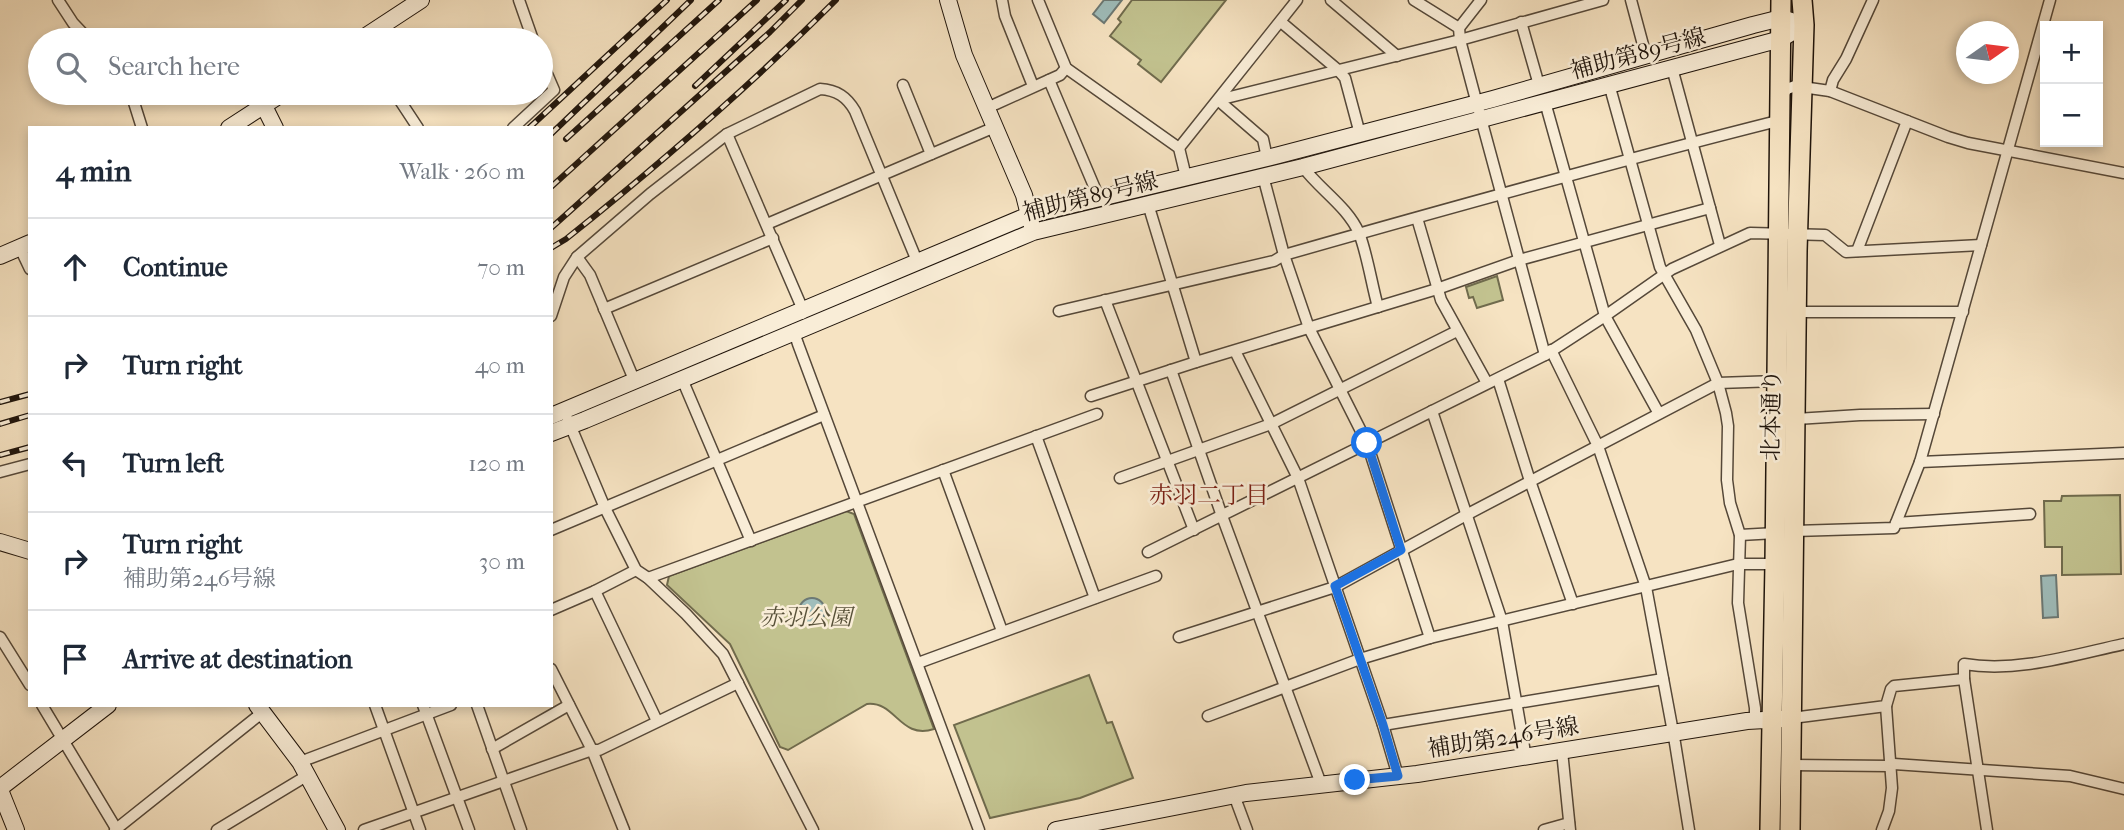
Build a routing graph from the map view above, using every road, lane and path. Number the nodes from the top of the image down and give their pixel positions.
1 (58, 0) edge
2 (421, 0) edge
3 (519, 0) edge
4 (948, 0) edge
5 (1002, 0) edge
6 (1038, 0) edge
7 (1297, 0) edge
8 (1331, 0) edge
9 (1414, 0) edge
10 (1481, 0) edge
11 (1603, 0) edge
12 (1631, 0) edge
13 (1802, 0) edge
14 (1872, 0) edge
15 (2050, 0) edge
16 (1781, 9) edge
17 (1281, 22) junction
18 (1521, 22) junction
19 (1804, 24) junction
20 (78, 28) edge
21 (378, 28) edge
22 (529, 28) edge
23 (1459, 34) junction
24 (1781, 39) junction
25 (1397, 56) junction
26 (1646, 56) junction
27 (1066, 68) junction
28 (1672, 68) junction
29 (1338, 70) junction
30 (1049, 80) junction
31 (903, 85) dead end
32 (1609, 85) junction
33 (1033, 86) junction
34 (1539, 86) junction
35 (1803, 86) junction
36 (1830, 91) junction
37 (1781, 97) junction
38 (1218, 100) junction
39 (1545, 102) junction
40 (135, 105) edge
41 (403, 105) edge
42 (538, 105) edge
43 (264, 106) joint
44 (987, 108) junction
45 (1478, 111) junction
46 (1781, 120) junction
47 (1907, 121) junction
48 (141, 126) edge
49 (232, 126) edge
50 (274, 126) edge
51 (417, 126) edge
52 (515, 126) edge
53 (995, 127) junction
54 (727, 134) junction
55 (1360, 134) junction
56 (1693, 144) junction
57 (1179, 148) junction
58 (2007, 149) junction
59 (931, 155) junction
60 (1267, 158) junction
61 (1630, 160) junction
62 (1303, 167) junction
63 (2124, 173) edge
64 (880, 176) junction
65 (1263, 176) junction
66 (1566, 176) junction
67 (1186, 177) junction
68 (1501, 195) junction
69 (1099, 198) junction
70 (1148, 204) junction
71 (1710, 208) junction
72 (1029, 215) junction
73 (1417, 218) junction
74 (767, 224) junction
75 (1648, 225) junction
76 (1032, 232) junction
77 (1359, 233) junction
78 (1788, 233) junction
79 (773, 238) junction
80 (1584, 243) junction
81 (25, 245) edge
82 (1720, 245) junction
83 (1981, 245) junction
84 (1857, 251) junction
85 (1284, 255) junction
86 (0, 256) edge
87 (577, 257) junction
88 (1519, 260) junction
89 (917, 261) junction
90 (1664, 276) junction
91 (1172, 284) junction
92 (1437, 289) junction
93 (1105, 300) junction
94 (553, 306) edge
95 (1378, 307) junction
96 (604, 309) junction
97 (803, 310) junction
98 (1059, 311) dead end
99 (1797, 312) junction
100 (1963, 312) junction
101 (1605, 317) junction
102 (1309, 328) junction
103 (1457, 331) junction
104 (794, 332) junction
105 (1235, 351) junction
106 (1548, 352) junction
107 (1196, 362) junction
108 (1171, 370) junction
109 (682, 379) junction
110 (1137, 381) junction
111 (1493, 381) junction
112 (1777, 381) junction
113 (635, 382) junction
114 (1718, 383) junction
115 (1340, 389) junction
116 (1091, 396) dead end
117 (1432, 411) junction
118 (1658, 412) junction
119 (1097, 414) dead end
120 (1934, 414) junction
121 (824, 415) junction
122 (562, 418) edge
123 (1796, 419) junction
124 (1270, 424) junction
125 (1036, 436) junction
126 (1367, 443) junction
127 (1598, 446) junction
128 (1199, 449) junction
129 (2124, 453) edge
130 (716, 461) junction
131 (1167, 461) junction
132 (1920, 462) junction
133 (28, 464) edge
134 (943, 470) junction
135 (0, 471) edge
136 (1120, 478) dead end
137 (1298, 478) junction
138 (1530, 481) junction
139 (857, 502) junction
140 (605, 508) junction
141 (2030, 514) dead end
142 (1466, 515) junction
143 (1222, 516) junction
144 (1896, 523) junction
145 (553, 529) edge
146 (1194, 530) junction
147 (1785, 532) junction
148 (1740, 535) junction
149 (751, 541) junction
150 (0, 542) edge
151 (28, 550) edge
152 (1401, 550) junction
153 (1148, 552) dead end
154 (1738, 564) junction
155 (1775, 564) junction
156 (636, 570) junction
157 (1156, 576) dead end
158 (648, 579) junction
159 (1335, 586) junction
160 (1646, 587) junction
161 (594, 591) junction
162 (1095, 598) junction
163 (1573, 604) junction
164 (553, 609) edge
165 (1257, 612) junction
166 (1502, 621) junction
167 (1002, 631) junction
168 (0, 637) edge
169 (1179, 637) dead end
170 (1430, 638) junction
171 (2124, 644) edge
172 (1360, 659) junction
173 (918, 663) junction
174 (553, 673) edge
175 (1662, 678) junction
176 (1964, 679) junction
177 (28, 682) edge
178 (738, 683) junction
179 (1287, 688) junction
180 (1516, 703) junction
181 (569, 705) junction
182 (1886, 706) junction
183 (43, 707) edge
184 (105, 707) edge
185 (376, 707) edge
186 (478, 707) edge
187 (260, 709) edge
188 (425, 710) edge
189 (1208, 716) dead end
190 (1773, 719) junction
191 (657, 721) junction
192 (1383, 725) junction
193 (384, 731) junction
194 (1673, 733) junction
195 (62, 740) junction
196 (492, 749) junction
197 (592, 750) junction
198 (1562, 751) junction
199 (1526, 758) junction
200 (1791, 765) junction
201 (1889, 766) junction
202 (304, 768) junction
203 (1977, 770) junction
204 (1398, 776) junction
205 (504, 781) junction
206 (1321, 784) junction
207 (0, 789) edge
208 (2124, 789) edge
209 (1234, 795) junction
210 (457, 797) junction
211 (414, 812) junction
212 (1569, 827) edge
213 (1075, 828) edge
214 (16, 830) edge
215 (116, 830) edge
216 (217, 830) edge
217 (337, 830) edge
218 (364, 830) edge
219 (420, 830) edge
220 (469, 830) edge
221 (521, 830) edge
222 (624, 830) edge
223 (813, 830) edge
224 (979, 830) edge
225 (1056, 830) edge
226 (1247, 830) edge
227 (1544, 830) edge
228 (1689, 830) edge
229 (1770, 830) edge
230 (1790, 830) edge
231 (1882, 830) edge
232 (1987, 830) edge

1 - 20 street
2 - 21 street
3 - 22 street
4 - 44 street
5 - 33 street
6 - 27 street
7 - 17 street
8 - 25 street
9 - 23 street
10 - 23 street
11 - 18 street
12 - 26 street
13 - 19 highway, 北本通り
14 - 36 street
15 - 58 street
16 - 19 street
16 - 24 highway, 北本通り
16 - 26 street, 補助第89号線
17 - 29 street
17 - 38 street
18 - 23 street
18 - 34 street
19 - 24 street, 補助第89号線
19 - 35 highway, 北本通り
23 - 25 street
23 - 45 street
24 - 28 street, 補助第89号線
24 - 37 highway, 北本通り
25 - 29 street
26 - 34 street, 補助第89号線
27 - 30 street
27 - 57 street
28 - 32 street, 補助第89号線
28 - 56 street
29 - 38 street
29 - 55 street
30 - 33 street
30 - 69 street
31 - 59 street
32 - 39 street, 補助第89号線
32 - 61 street
33 - 44 street
34 - 45 street, 補助第89号線
35 - 36 street
35 - 37 street
35 - 78 highway, 北本通り
36 - 47 street
37 - 46 highway, 北本通り
38 - 57 street
38 - 60 street
39 - 45 street, 補助第89号線
39 - 66 street
40 - 48 street
41 - 51 street
42 - 52 street
43 - 49 street
43 - 50 street
44 - 53 street
45 - 55 street, 補助第89号線
45 - 62 street, 補助第89号線
45 - 68 street
46 - 56 street
46 - 78 highway, 北本通り
47 - 58 street
47 - 84 street
53 - 59 street
53 - 72 street
54 - 64 street
54 - 74 street
54 - 87 street
55 - 60 street, 補助第89号線
56 - 61 street
56 - 71 street
57 - 67 street
58 - 63 street
58 - 83 street
59 - 64 street
60 - 67 street, 補助第89号線
61 - 66 street
61 - 75 street
62 - 65 street, 補助第89号線
62 - 77 street
64 - 74 street
64 - 89 street
65 - 70 street, 補助第89号線
65 - 85 street
66 - 68 street
66 - 80 street
67 - 69 street, 補助第89号線
68 - 73 street
68 - 88 street
69 - 72 street, 補助第89号線
70 - 76 street, 補助第89号線
70 - 91 street
71 - 75 street
71 - 82 street
72 - 76 street
72 - 89 street, 補助第89号線
73 - 77 street
73 - 92 street
74 - 79 street
75 - 80 street
75 - 90 street
76 - 104 street, 補助第89号線
77 - 85 street
77 - 95 street
78 - 82 street
78 - 84 street
78 - 99 highway, 北本通り
78 - 112 highway, 北本通り
79 - 96 street
79 - 97 street
80 - 88 street
80 - 101 street
81 - 86 street
82 - 90 street
83 - 84 street
83 - 100 street
85 - 91 street
85 - 102 street
87 - 94 street
87 - 96 street
88 - 92 street
88 - 106 street
89 - 97 street, 補助第89号線
90 - 101 street
90 - 114 street
91 - 93 street
91 - 107 street
92 - 95 street
92 - 103 street
93 - 98 street
93 - 110 street
95 - 102 street
96 - 113 street
97 - 104 street
97 - 113 street, 補助第89号線
99 - 100 street
99 - 123 highway, 北本通り
100 - 120 street
101 - 106 street
101 - 118 street
102 - 105 street
102 - 115 street
103 - 111 street
103 - 115 street
104 - 109 street, 補助第89号線
104 - 121 street
105 - 107 street
105 - 124 street
106 - 111 street
106 - 127 street
107 - 108 street
108 - 110 street
108 - 128 street
109 - 122 street, 補助第89号線
109 - 130 street
110 - 116 street
110 - 131 street
111 - 117 street
111 - 138 street
112 - 114 street
112 - 147 highway, 北本通り
113 - 122 street, 補助第89号線
114 - 118 street
114 - 148 street
115 - 124 street
115 - 126 street
117 - 126 street
117 - 142 street
118 - 127 street
119 - 125 street
120 - 123 street
120 - 132 street
121 - 130 street
121 - 139 street
122 - 140 street
123 - 147 highway, 北本通り
124 - 128 street
124 - 137 street
125 - 134 street
125 - 162 street
126 - 137 street
126 - 152 street
127 - 138 street
127 - 160 street
128 - 131 street
128 - 143 street
129 - 132 street
130 - 140 street
130 - 149 street
131 - 136 street
131 - 146 street
132 - 144 street
133 - 135 street
134 - 139 street
134 - 167 street
137 - 143 street
137 - 159 street
138 - 142 street
138 - 163 street
139 - 149 street
139 - 173 street
140 - 145 street
140 - 156 street
141 - 144 street
142 - 152 street
142 - 166 street
143 - 146 street
143 - 165 street
144 - 147 street
146 - 153 street
147 - 148 street
147 - 155 highway, 北本通り
147 - 190 highway, 北本通り
148 - 154 street
149 - 158 street
150 - 151 street
152 - 159 street
152 - 170 street
154 - 155 street
154 - 160 street
154 - 190 street
155 - 190 highway, 北本通り
156 - 158 street
156 - 161 street
157 - 162 street
158 - 178 street
159 - 165 street
159 - 172 street
160 - 163 street
160 - 175 street
161 - 164 street
161 - 191 street
162 - 167 street
163 - 166 street
165 - 169 street
165 - 179 street
166 - 170 street
166 - 180 street
167 - 173 street
168 - 177 street
170 - 172 street
171 - 176 street
172 - 179 street
172 - 192 street
173 - 224 street
174 - 181 street
175 - 180 street
175 - 194 street
176 - 182 street
176 - 203 street
178 - 191 street
178 - 223 street
179 - 189 street
179 - 206 street
180 - 192 street
180 - 199 street
181 - 196 street
181 - 197 street
182 - 190 street
182 - 201 street
183 - 195 street
184 - 195 street
185 - 193 street
186 - 196 street
187 - 202 street
187 - 215 street
188 - 193 street
188 - 210 street
190 - 194 street, 補助第246号線
190 - 200 highway, 北本通り
190 - 229 highway, 北本通り
191 - 197 street
192 - 204 street
193 - 202 street
193 - 211 street
194 - 198 street, 補助第246号線
194 - 228 street
195 - 207 street
195 - 215 street
196 - 205 street
197 - 205 street
197 - 222 street
198 - 199 street, 補助第246号線
198 - 212 street
199 - 204 street, 補助第246号線
200 - 201 street
200 - 230 highway, 北本通り
201 - 203 street
201 - 231 street
202 - 216 street
202 - 217 street
203 - 208 street
203 - 232 street
204 - 206 street, 補助第246号線
205 - 210 street
205 - 221 street
206 - 209 street, 補助第246号線
207 - 214 street
209 - 213 street, 補助第246号線
209 - 226 street
210 - 211 street
210 - 220 street
211 - 218 street
211 - 219 street
212 - 227 street
213 - 225 street, 補助第246号線

